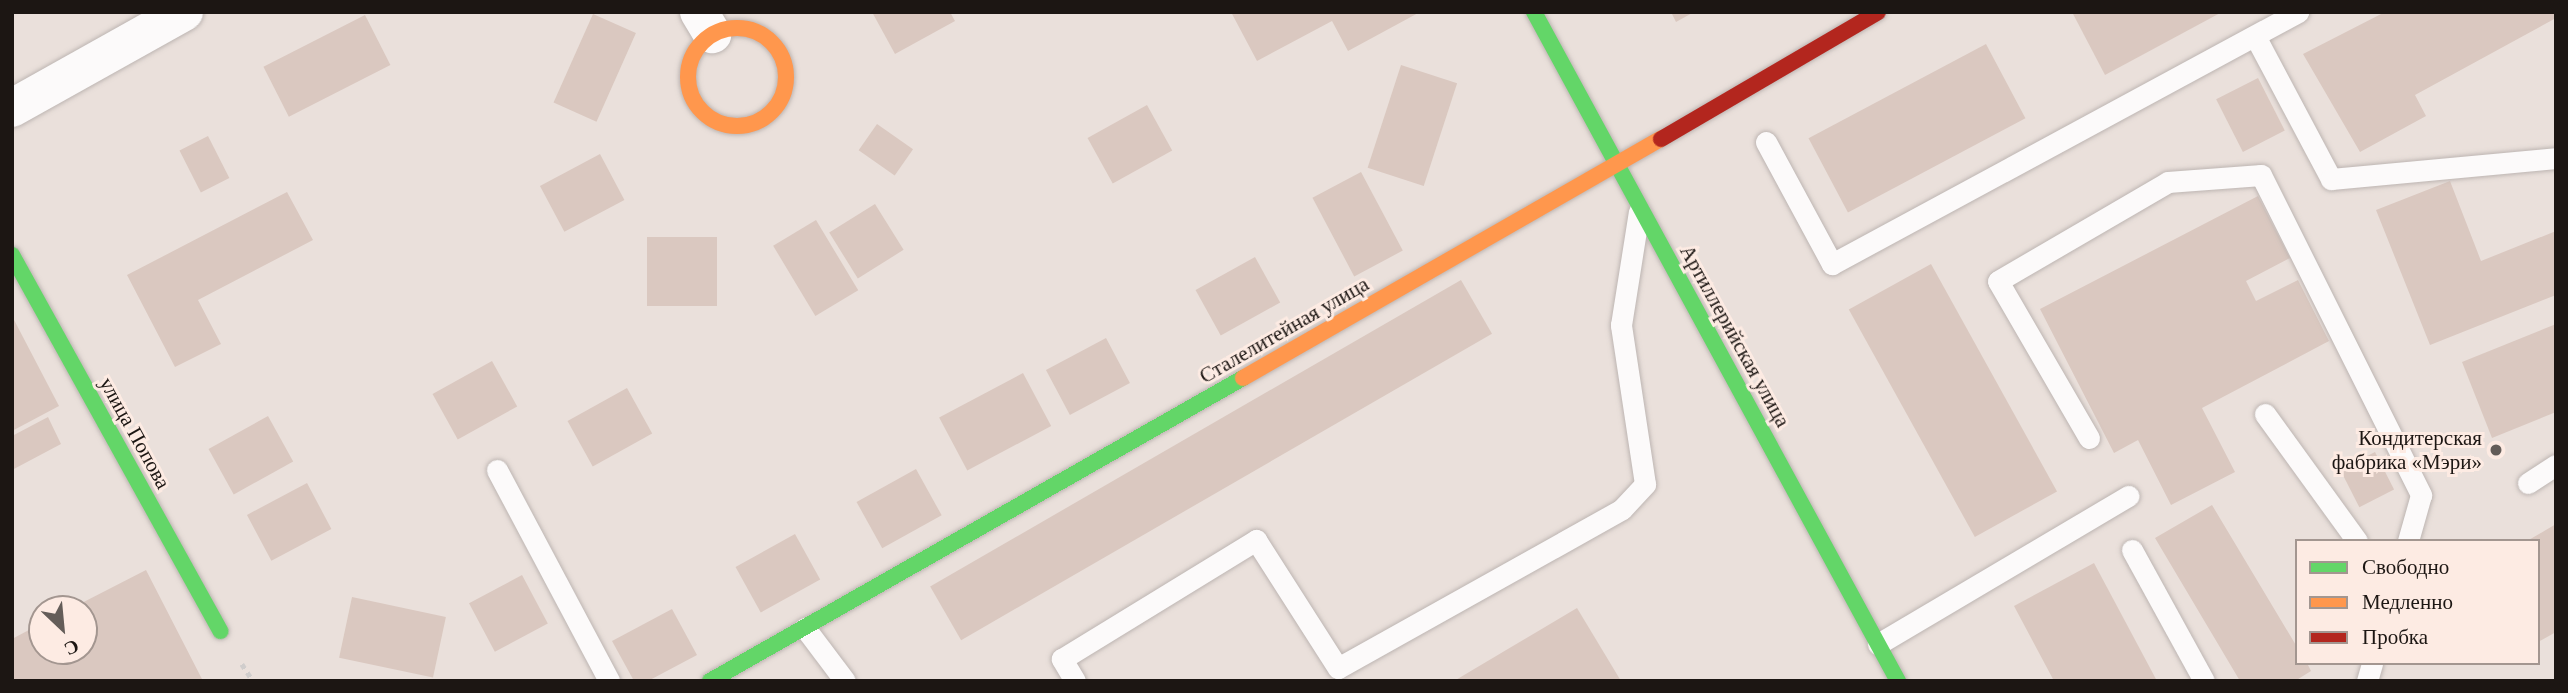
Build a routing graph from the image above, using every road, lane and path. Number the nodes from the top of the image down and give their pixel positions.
1 (184, 12) edge
2 (1534, 12) edge
3 (1878, 12) edge
4 (2298, 12) edge
5 (706, 23) edge
6 (2255, 36) junction
7 (12, 108) edge
8 (1766, 142) dead end
9 (2556, 158) edge
10 (1617, 164) junction
11 (1640, 206) junction
12 (12, 255) edge
13 (2265, 414) dead end
14 (2089, 438) dead end
15 (2556, 465) edge
16 (497, 470) dead end
17 (2528, 483) dead end
18 (2128, 496) dead end
19 (2356, 539) edge
20 (2409, 539) edge
21 (2132, 550) dead end
22 (805, 628) junction
23 (220, 631) dead end
24 (1878, 644) junction
25 (609, 681) edge
26 (710, 681) edge
27 (845, 681) edge
28 (1075, 681) edge
29 (1898, 681) edge
30 (2204, 681) edge

1 - 7 street
2 - 10 street, Артиллерийская улица
3 - 10 street, Сталелитейная улица
4 - 6 lane
5 - 5 street
6 - 8 lane
6 - 9 lane
10 - 11 street, Артиллерийская улица
10 - 22 street, Сталелитейная улица
11 - 24 street, Артиллерийская улица
11 - 28 lane
12 - 23 street, улица Попова
13 - 19 lane
14 - 20 lane
15 - 17 lane
16 - 25 lane
18 - 24 lane
21 - 30 lane
22 - 26 street, Сталелитейная улица
22 - 27 lane
24 - 29 street, Артиллерийская улица

